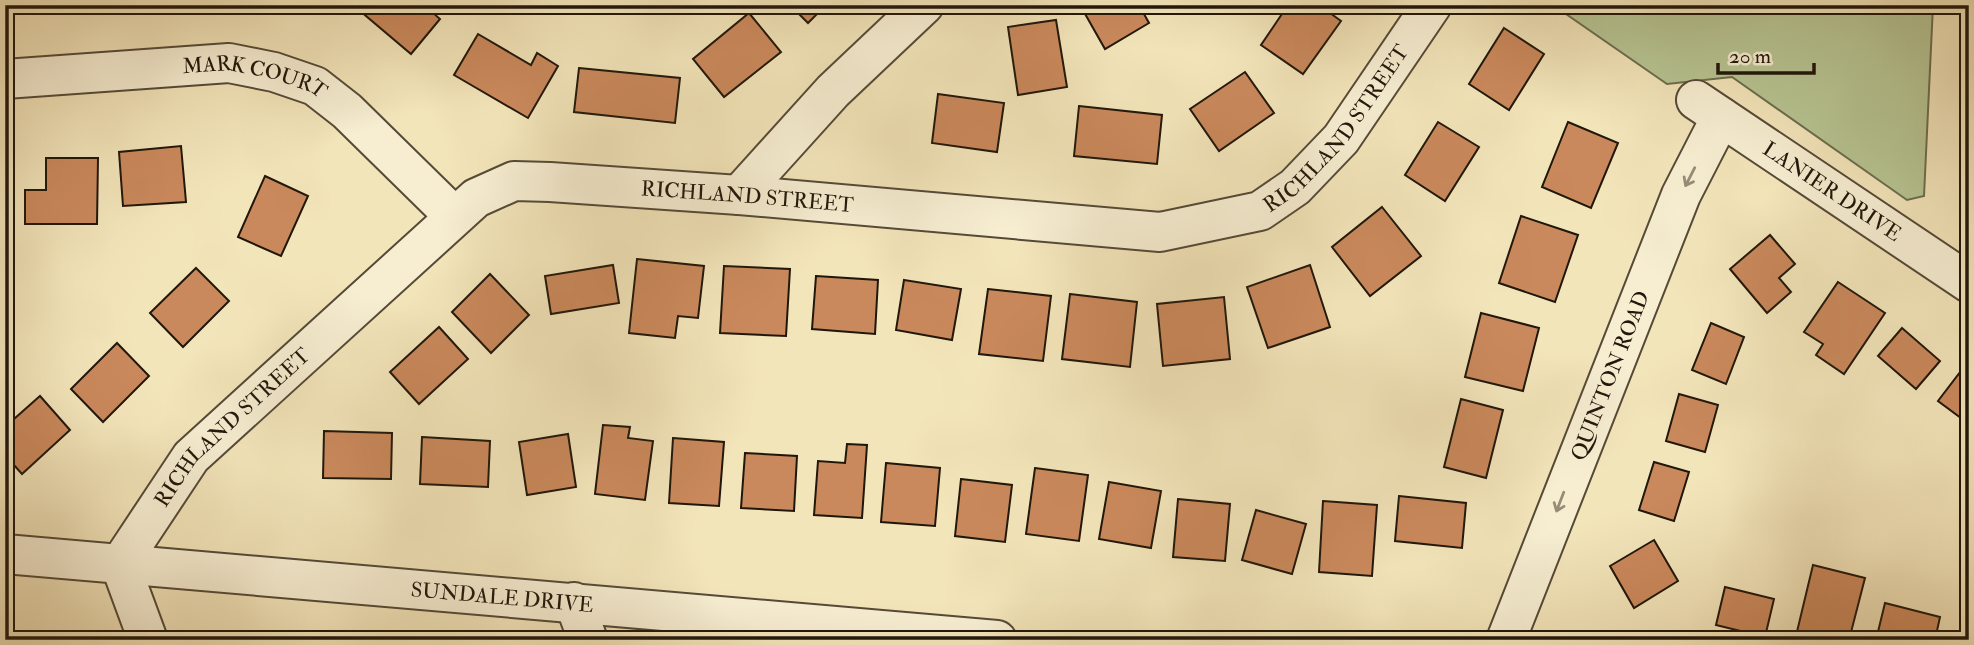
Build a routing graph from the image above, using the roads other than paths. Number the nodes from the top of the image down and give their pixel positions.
1 (924, 5) edge
2 (1432, 5) edge
3 (5, 79) edge
4 (1709, 108) joint
5 (738, 195) junction
6 (454, 216) junction
7 (1969, 283) edge
8 (5, 554) edge
9 (120, 564) junction
10 (574, 602) junction
11 (148, 640) edge
12 (588, 640) edge
13 (997, 640) edge
14 (1506, 640) edge

1 - 5 street
2 - 5 street, RICHLAND STREET
3 - 6 street, MARK COURT
4 - 7 street, LANIER DRIVE
4 -> 14 street, QUINTON ROAD
5 - 6 street, RICHLAND STREET
6 - 9 street, RICHLAND STREET
8 - 9 street, SUNDALE DRIVE
9 - 10 street, SUNDALE DRIVE
9 - 11 street
10 - 12 street
10 - 13 street, SUNDALE DRIVE

